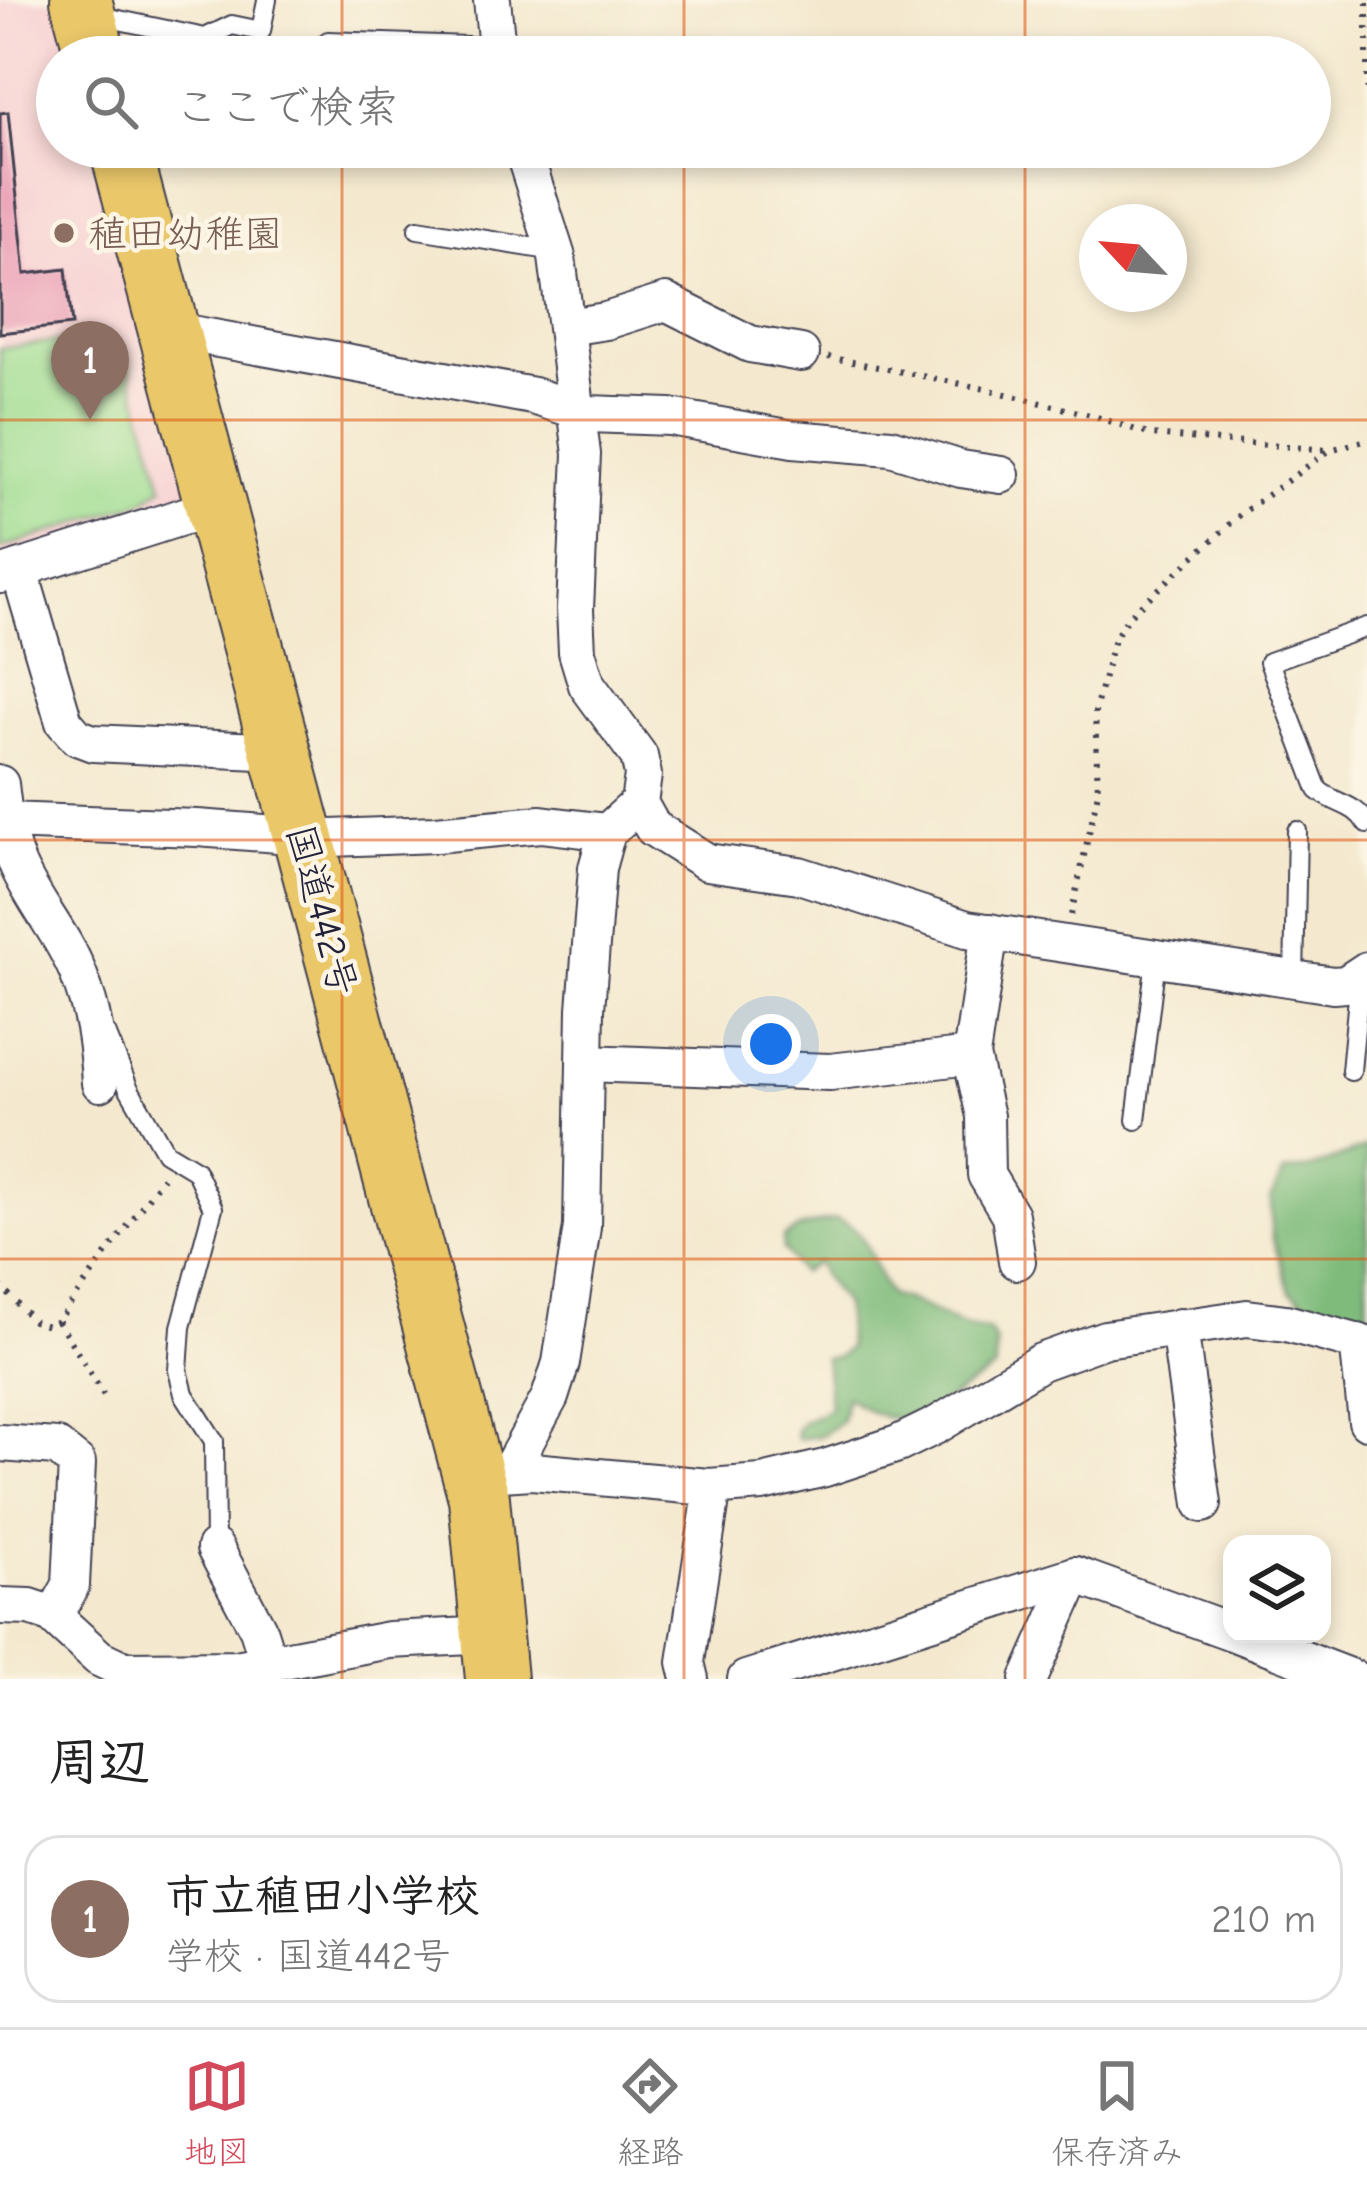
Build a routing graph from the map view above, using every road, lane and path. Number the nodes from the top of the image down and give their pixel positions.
1 (267, 0) edge
2 (492, 0) edge
3 (1367, 3) edge
4 (87, 23) edge
5 (189, 36) edge
6 (209, 36) edge
7 (495, 36) edge
8 (1367, 89) edge
9 (126, 168) edge
10 (529, 168) edge
11 (418, 229) dead end
12 (556, 251) junction
13 (567, 328) junction
14 (169, 330) junction
15 (801, 353) joint
16 (575, 408) junction
17 (1367, 440) edge
18 (1330, 450) junction
19 (1001, 475) dead end
20 (216, 506) junction
21 (9, 572) edge
22 (1367, 627) edge
23 (281, 752) junction
24 (0, 784) edge
25 (639, 803) junction
26 (5, 821) junction
27 (1367, 824) edge
28 (1297, 831) dead end
29 (608, 832) junction
30 (303, 835) junction
31 (7, 860) edge
32 (989, 932) junction
33 (1064, 942) junction
34 (1156, 959) junction
35 (1363, 973) edge
36 (1294, 979) junction
37 (92, 1014) junction
38 (971, 1056) junction
39 (585, 1063) junction
40 (1352, 1071) dead end
41 (100, 1083) dead end
42 (1136, 1120) dead end
43 (173, 1159) junction
44 (1017, 1261) dead end
45 (0, 1285) edge
46 (58, 1321) junction
47 (1179, 1327) junction
48 (1363, 1344) edge
49 (108, 1402) dead end
50 (1367, 1421) edge
51 (0, 1443) edge
52 (492, 1473) junction
53 (713, 1487) junction
54 (1203, 1504) dead end
55 (215, 1548) joint
56 (1075, 1575) junction
57 (0, 1606) edge
58 (53, 1616) junction
59 (1223, 1629) edge
60 (1260, 1643) edge
61 (495, 1657) edge
62 (285, 1667) edge
63 (786, 1673) edge
64 (128, 1675) edge
65 (690, 1679) edge
66 (746, 1679) edge
67 (1029, 1679) edge
68 (1354, 1679) edge

1 - 6 lane
2 - 7 street
3 - 8 path
4 - 5 lane
9 - 14 highway, 国道442号
10 - 12 street
11 - 12 lane
12 - 13 street
13 - 15 street
13 - 16 street
14 - 16 street
14 - 20 highway, 国道442号
15 - 18 path
16 - 19 street
16 - 25 street
17 - 18 path
18 - 33 path
20 - 21 street
20 - 23 highway, 国道442号
21 - 23 street
22 - 27 lane
23 - 30 highway, 国道442号
24 - 26 street
25 - 29 street
25 - 32 street
26 - 30 street
26 - 31 street
28 - 36 lane
29 - 30 street
29 - 39 street
30 - 52 highway, 国道442号
31 - 37 street
32 - 33 street
32 - 38 street
33 - 34 street
34 - 36 street
34 - 42 lane
35 - 36 street
35 - 40 lane
37 - 41 street
37 - 43 lane
38 - 39 street
38 - 44 street
39 - 52 street
43 - 46 path
43 - 55 lane
45 - 46 path
46 - 49 path
47 - 48 street
47 - 53 street
47 - 54 street
48 - 50 street
51 - 58 street
52 - 53 street
52 - 61 highway, 国道442号
53 - 65 street
55 - 62 street
56 - 59 street
56 - 63 street
56 - 67 street
57 - 58 street
58 - 64 street
60 - 68 street
61 - 62 street
62 - 64 street
63 - 66 street

